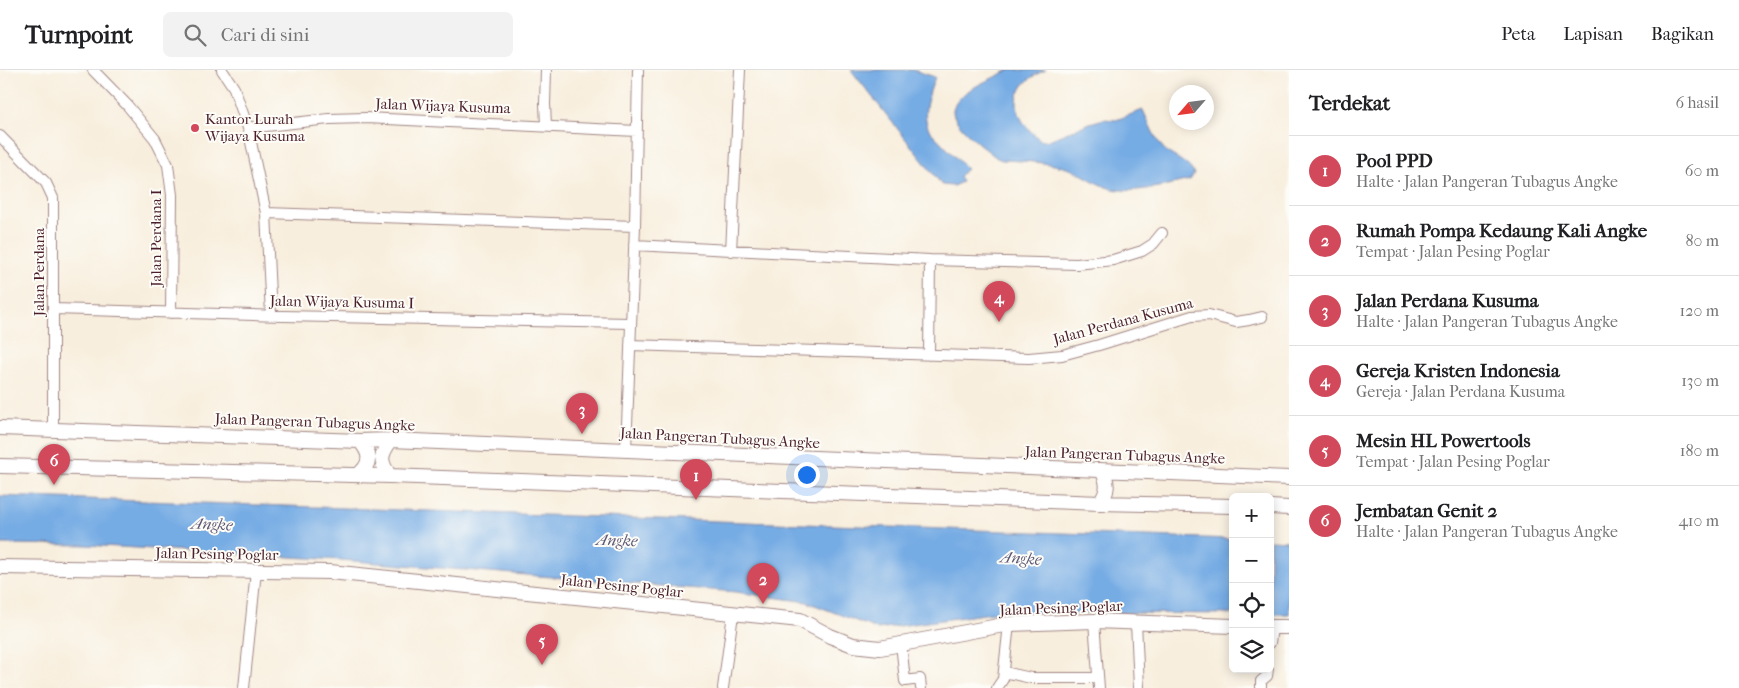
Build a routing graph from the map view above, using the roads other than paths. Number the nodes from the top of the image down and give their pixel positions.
1 (93, 70) edge
2 (222, 70) edge
3 (546, 70) edge
4 (638, 70) edge
5 (740, 70) edge
6 (546, 125) junction
7 (248, 128) junction
8 (637, 130) junction
9 (0, 136) edge
10 (266, 213) junction
11 (635, 226) junction
12 (1162, 233) dead end
13 (634, 245) junction
14 (731, 251) junction
15 (930, 260) junction
16 (54, 309) junction
17 (171, 313) junction
18 (271, 315) junction
19 (1262, 317) dead end
20 (630, 323) junction
21 (630, 345) junction
22 (929, 355) junction
23 (0, 428) edge
24 (53, 429) junction
25 (391, 440) junction
26 (360, 441) junction
27 (626, 450) junction
28 (0, 466) edge
29 (1102, 471) junction
30 (358, 475) junction
31 (390, 476) junction
32 (1289, 478) edge
33 (1100, 503) junction
34 (1229, 506) edge
35 (1274, 507) edge
36 (1289, 508) edge
37 (0, 567) edge
38 (256, 571) junction
39 (733, 614) junction
40 (1094, 621) junction
41 (1136, 622) junction
42 (1009, 624) junction
43 (1229, 626) edge
44 (1274, 627) edge
45 (1289, 627) edge
46 (901, 643) junction
47 (1004, 672) junction
48 (1268, 673) edge
49 (1098, 683) edge
50 (244, 688) edge
51 (723, 688) edge
52 (921, 688) edge
53 (997, 688) edge
54 (1139, 688) edge
55 (1260, 688) edge

1 - 17 street, Jalan Perdana I
2 - 7 street
3 - 6 street
4 - 8 street
5 - 14 street
6 - 7 street, Jalan Wijaya Kusuma
6 - 8 street, Jalan Wijaya Kusuma
7 - 10 street
8 - 11 street
9 - 16 street, Jalan Perdana
10 - 11 street
10 - 18 street
11 - 13 street
12 - 15 street
13 - 14 street
13 - 20 street
14 - 15 street
15 - 22 street
16 - 17 street, Jalan Wijaya Kusuma I
16 - 24 street, Jalan Perdana
17 - 18 street, Jalan Wijaya Kusuma I
18 - 20 street, Jalan Wijaya Kusuma I
19 - 22 street, Jalan Perdana Kusuma
20 - 21 street
21 - 22 street, Jalan Perdana Kusuma
21 - 27 street
23 - 24 main road, Jalan Pangeran Tubagus Angke
24 - 26 main road, Jalan Pangeran Tubagus Angke
25 - 26 main road, Jalan Pangeran Tubagus Angke
25 - 27 main road, Jalan Pangeran Tubagus Angke
25 - 31 main road
26 - 30 main road
27 - 29 main road, Jalan Pangeran Tubagus Angke
28 - 30 main road
29 - 32 main road, Jalan Pangeran Tubagus Angke
29 - 33 main road
30 - 31 main road
31 - 33 main road
33 - 34 main road
35 - 36 main road
37 - 38 main road, Jalan Pesing Poglar
38 - 39 main road, Jalan Pesing Poglar
38 - 50 street
39 - 46 main road, Jalan Pesing Poglar
39 - 51 street
40 - 41 main road, Jalan Pesing Poglar
40 - 42 main road, Jalan Pesing Poglar
40 - 49 street
41 - 43 main road, Jalan Pesing Poglar
41 - 54 street
42 - 46 main road, Jalan Pesing Poglar
42 - 47 street
44 - 45 main road
46 - 52 street
47 - 49 street
47 - 53 street
48 - 55 street

